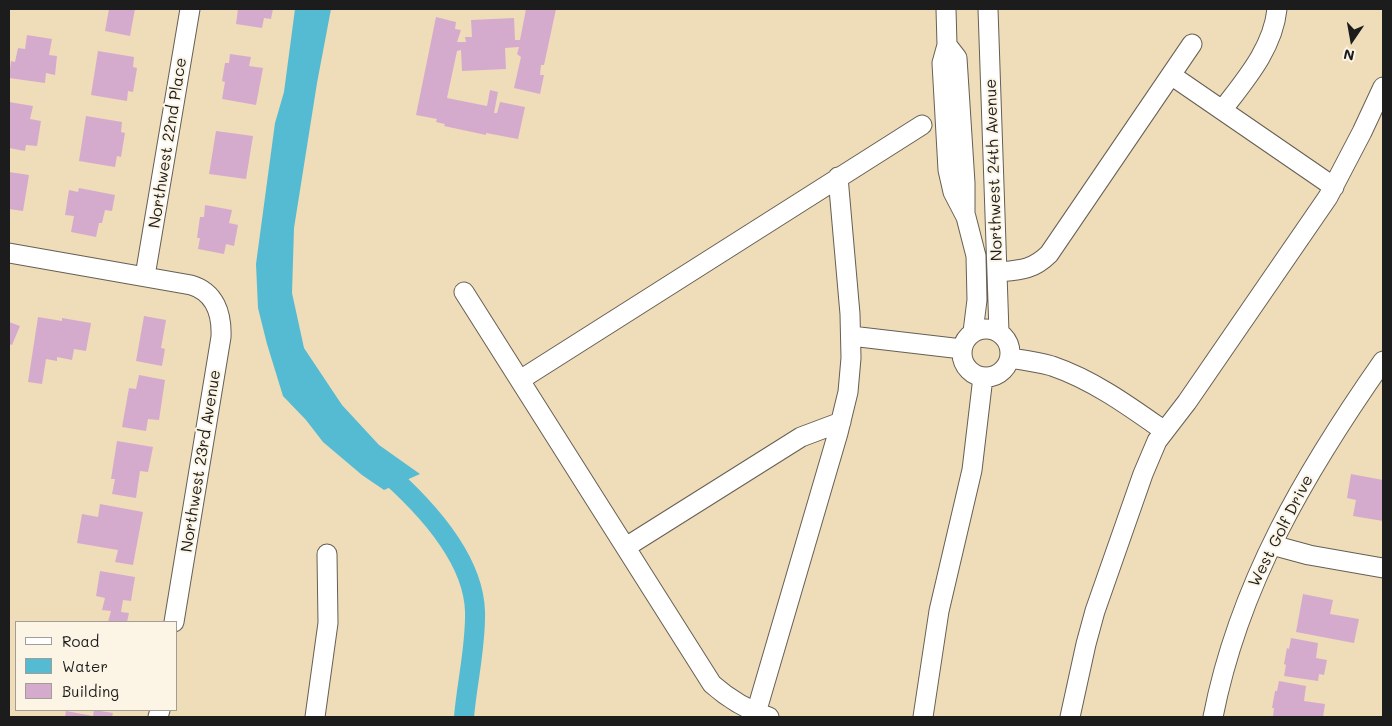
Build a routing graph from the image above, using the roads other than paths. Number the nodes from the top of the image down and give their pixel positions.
1 (190, 9) edge
2 (946, 9) edge
3 (988, 9) edge
4 (1277, 9) edge
5 (1192, 44) dead end
6 (947, 45) junction
7 (1171, 75) junction
8 (1383, 87) edge
9 (1223, 109) junction
10 (922, 125) dead end
11 (964, 170) junction
12 (994, 170) junction
13 (838, 177) junction
14 (1334, 187) junction
15 (966, 217) junction
16 (9, 253) edge
17 (998, 272) junction
18 (145, 276) junction
19 (464, 292) dead end
20 (973, 332) junction
21 (999, 332) junction
22 (851, 336) junction
23 (962, 348) junction
24 (1010, 358) junction
25 (1383, 361) edge
26 (983, 377) junction
27 (520, 380) junction
28 (841, 422) junction
29 (1163, 430) junction
30 (1272, 545) junction
31 (626, 547) junction
32 (327, 554) dead end
33 (1383, 568) edge
34 (174, 621) edge
35 (763, 715) edge
36 (315, 717) edge
37 (923, 717) edge
38 (1070, 717) edge
39 (1213, 717) edge

1 - 18 street, Northwest 22nd Place
2 - 6 street, Northwest 24th Avenue
3 - 12 street, Northwest 24th Avenue
4 - 9 street
5 - 7 street
6 - 11 street, Northwest 24th Avenue
6 - 15 street, Northwest 24th Avenue
7 - 9 street
7 - 17 street
8 - 14 street
9 - 14 street
10 - 13 street
11 - 12 street
11 - 15 street, Northwest 24th Avenue
12 - 17 street, Northwest 24th Avenue
13 - 22 street
13 - 27 street
14 - 29 street
15 - 20 street, Northwest 24th Avenue
16 - 18 street
17 - 21 street, Northwest 24th Avenue
18 - 34 street, Northwest 23rd Avenue
19 - 27 street
20 - 21 street
20 - 23 street
21 - 24 street
22 - 23 street
22 - 28 street
23 - 26 street
24 - 26 street
24 - 29 street
25 - 30 street, West Golf Drive
26 - 37 street
27 - 31 street
28 - 31 street
28 - 35 street
29 - 38 street
30 - 33 street
30 - 39 street, West Golf Drive
31 - 35 street
32 - 36 street

